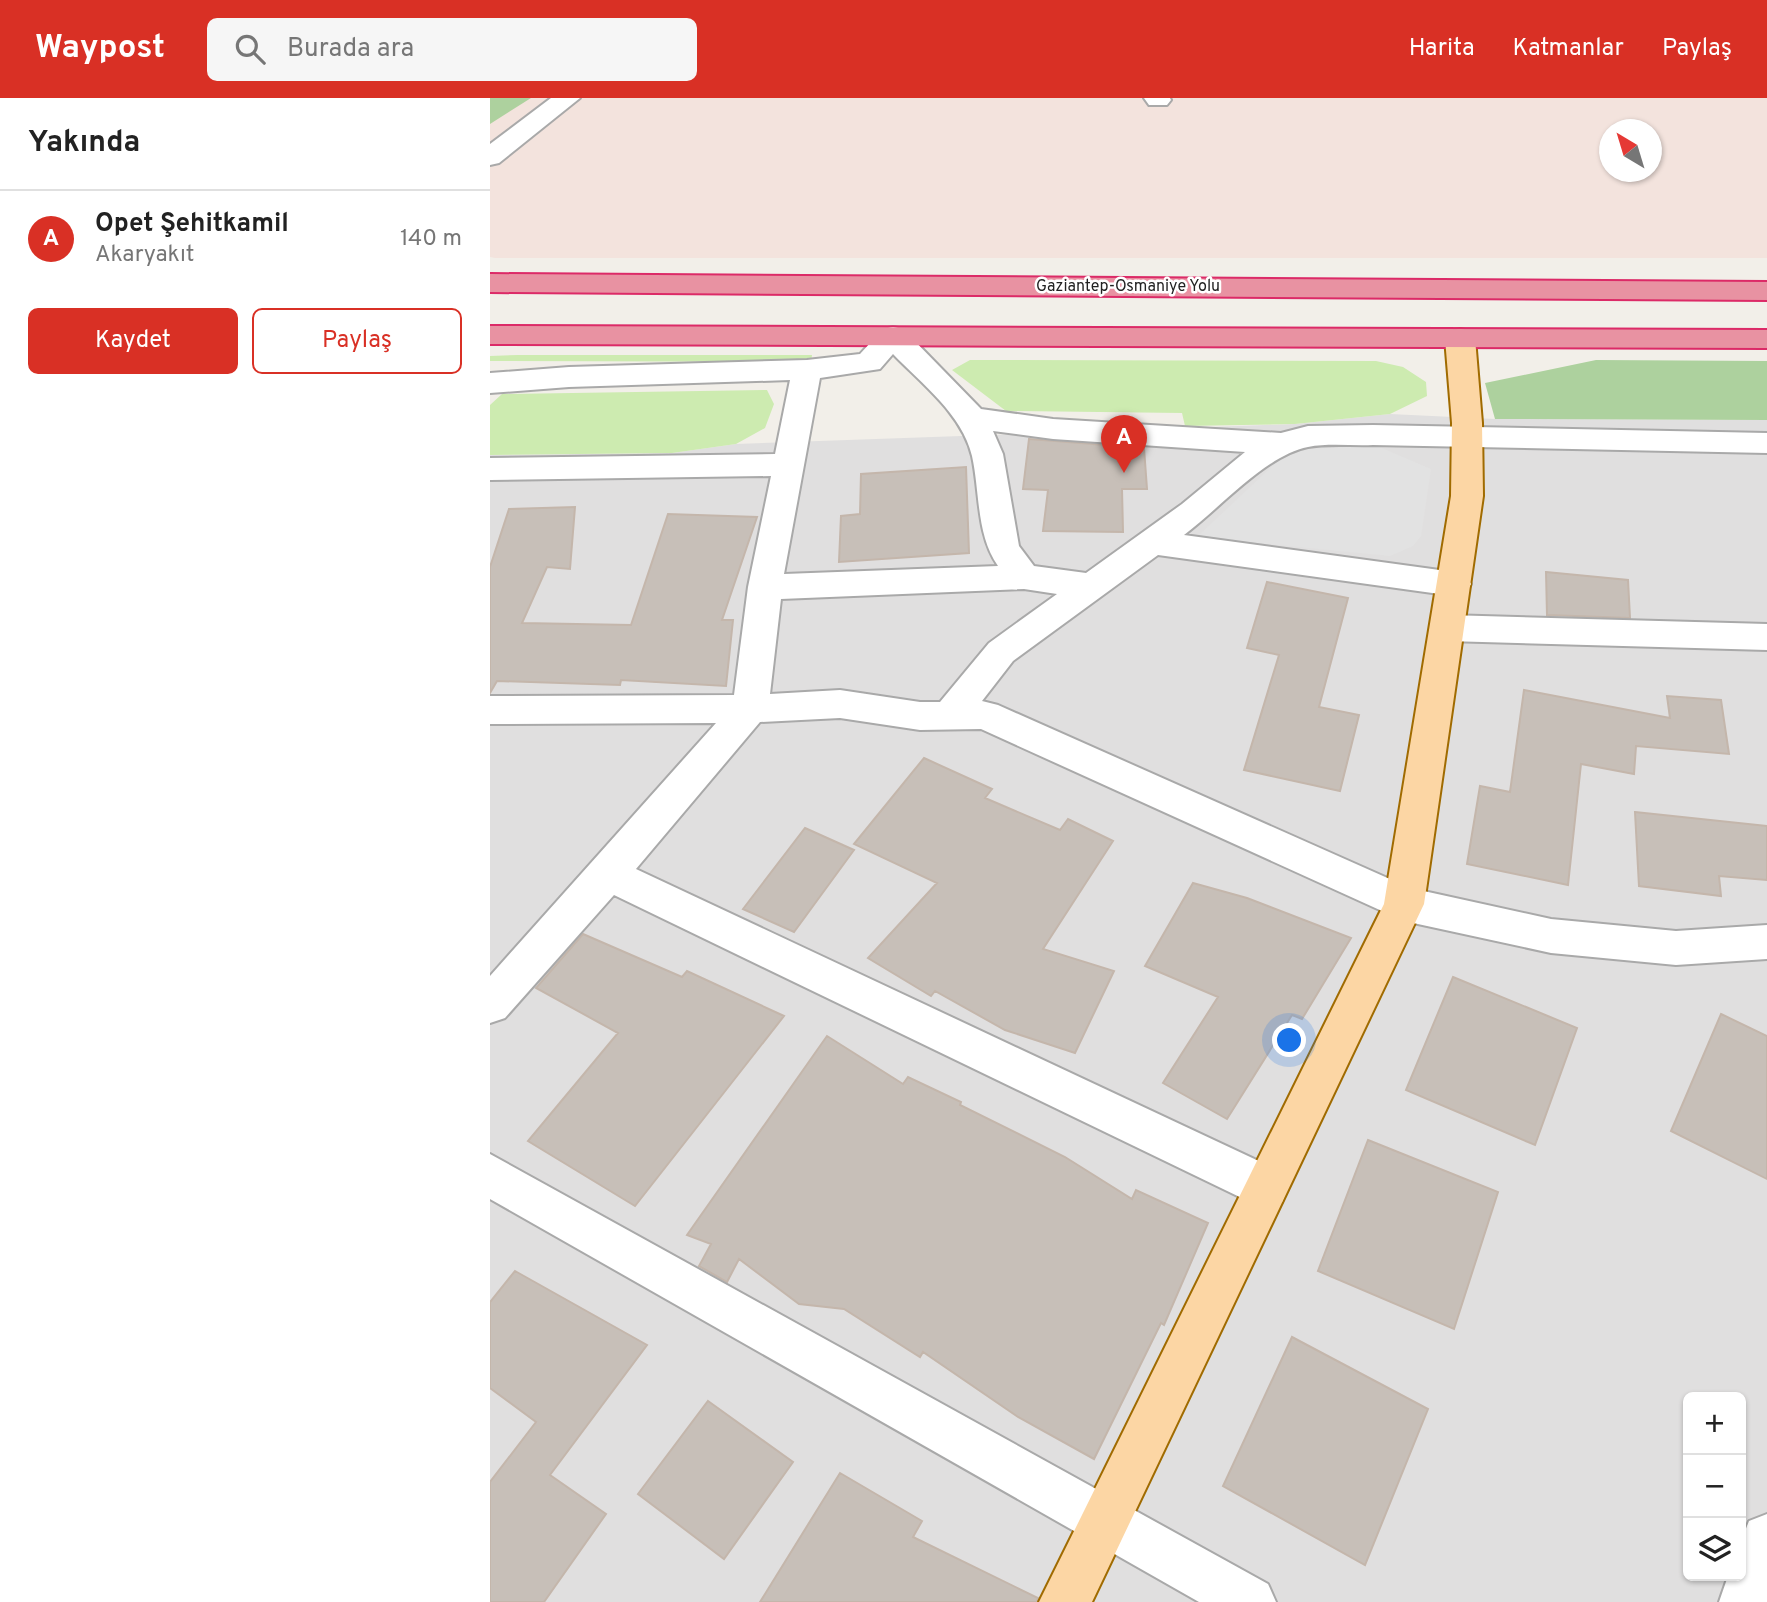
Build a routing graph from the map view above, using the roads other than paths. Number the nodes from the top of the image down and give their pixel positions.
1 (567, 98) edge
2 (490, 158) edge
3 (490, 283) edge
4 (1767, 291) edge
5 (490, 335) edge
6 (893, 336) junction
7 (1460, 338) junction
8 (1767, 339) edge
9 (807, 370) junction
10 (490, 383) edge
11 (972, 418) junction
12 (1466, 438) junction
13 (1767, 443) edge
14 (1282, 444) junction
15 (788, 465) junction
16 (490, 469) edge
17 (1151, 542) junction
18 (1024, 577) junction
19 (1454, 583) junction
20 (1091, 586) junction
21 (765, 587) junction
22 (1447, 628) junction
23 (1767, 637) edge
24 (750, 709) junction
25 (490, 710) edge
26 (949, 716) junction
27 (608, 874) junction
28 (1404, 904) junction
29 (1767, 942) edge
30 (490, 1005) edge
31 (490, 1175) edge
32 (1266, 1187) junction
33 (1102, 1522) junction
34 (1767, 1539) edge
35 (1065, 1602) edge
36 (1250, 1602) edge
37 (1745, 1602) edge

1 - 2 street
3 - 4 highway, Gaziantep-Osmaniye Yolu
5 - 6 highway
6 - 7 highway
6 - 9 street
6 - 11 street
7 - 8 highway
7 - 12 main road
9 - 10 street
9 - 15 street
11 - 14 street
11 - 18 street
12 - 13 street
12 - 14 street
12 - 19 main road
14 - 17 street
15 - 16 street
15 - 21 street
17 - 19 street
17 - 20 street
18 - 20 street
18 - 21 street
19 - 22 main road
20 - 26 street
21 - 24 street
22 - 23 street
22 - 28 main road
24 - 25 street
24 - 26 street
24 - 27 street
26 - 28 street
27 - 30 street
27 - 32 street
28 - 29 street
28 - 32 main road
31 - 33 street
32 - 33 main road
33 - 35 main road
33 - 36 street
34 - 37 street

